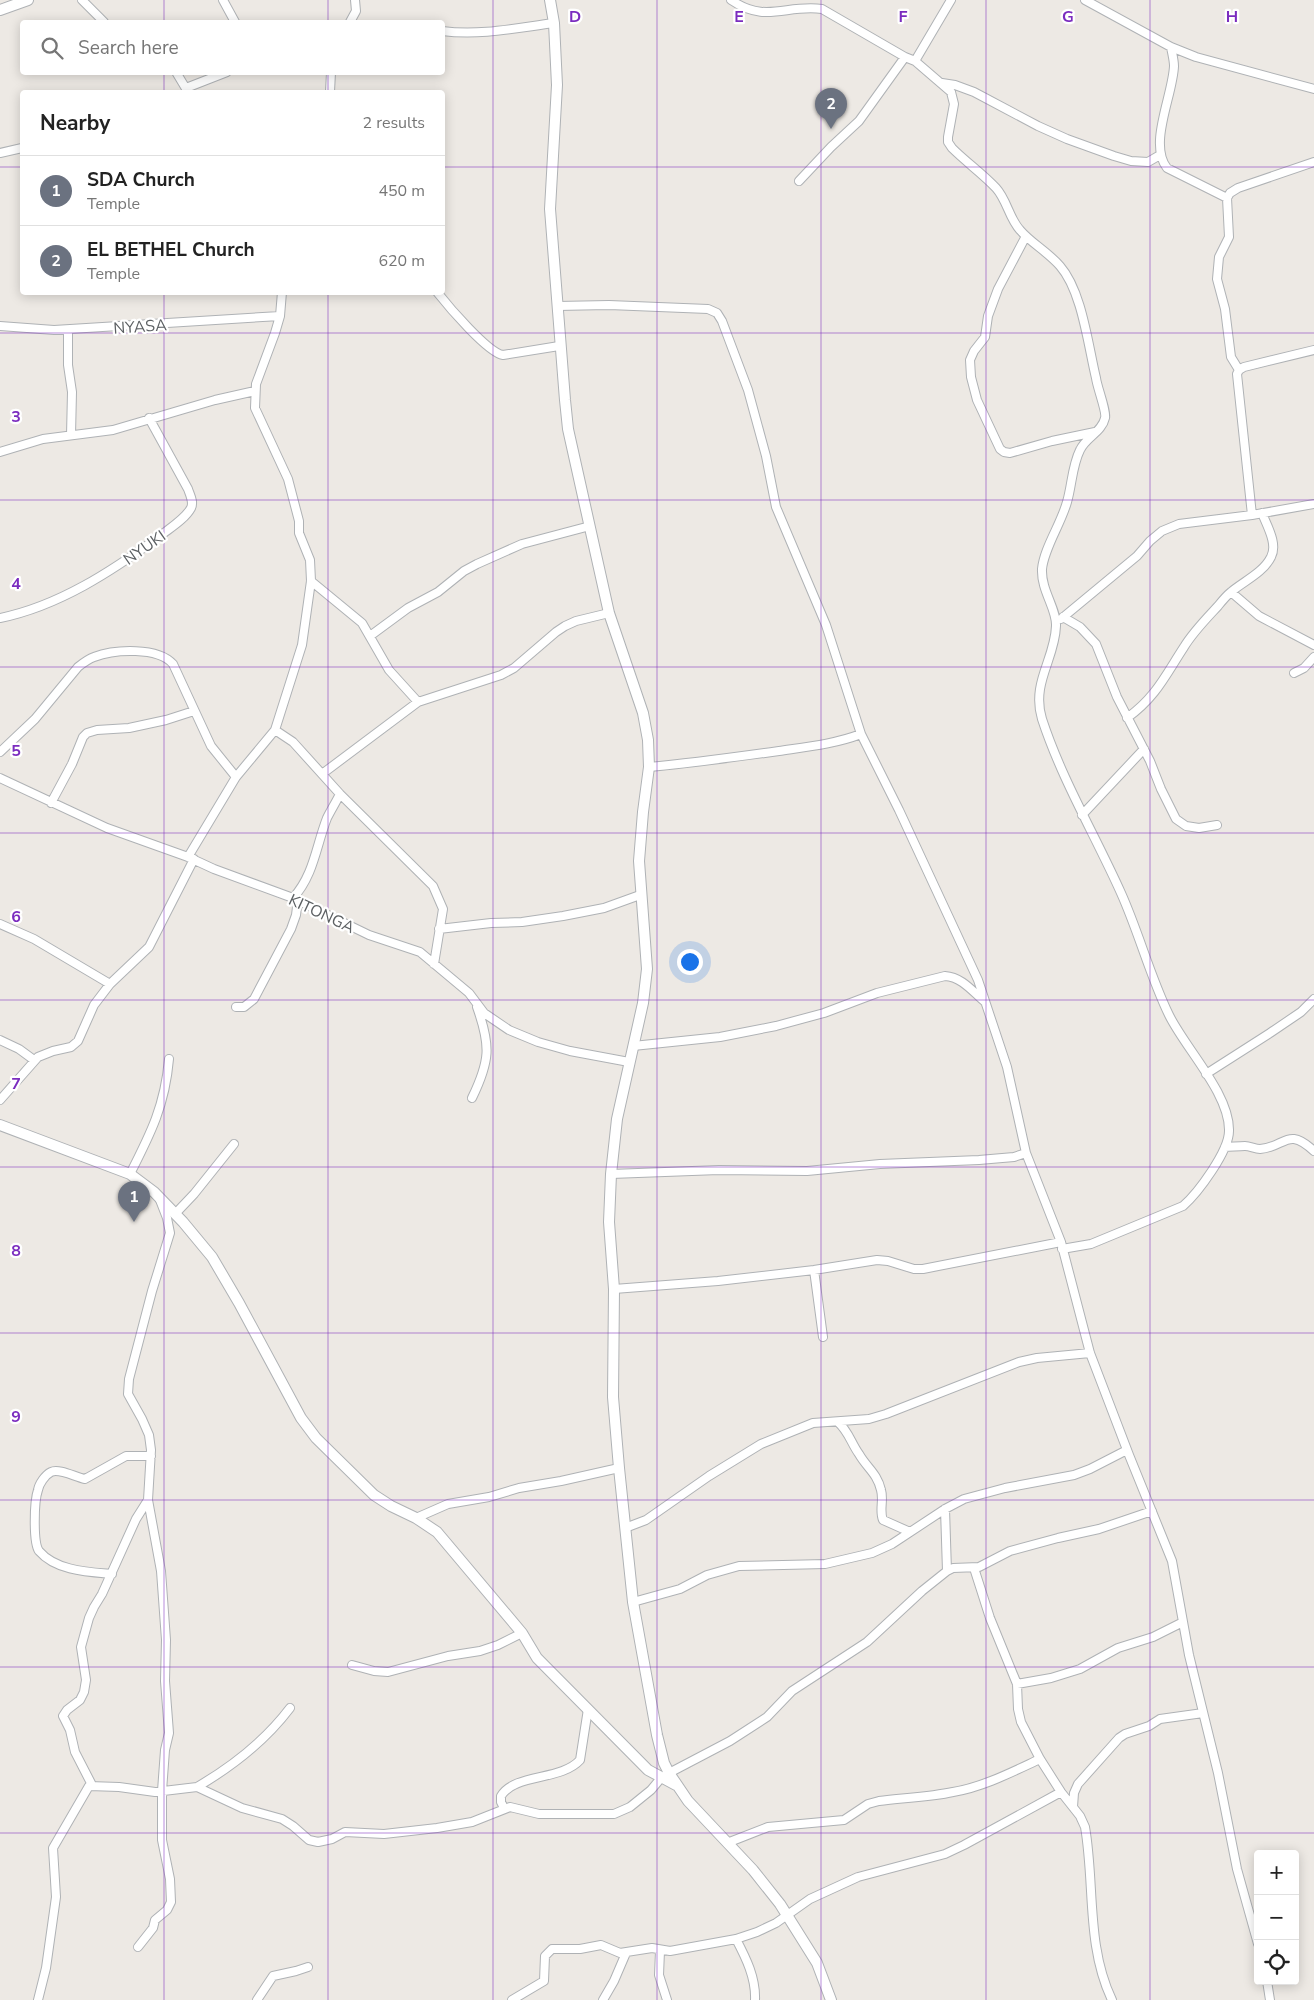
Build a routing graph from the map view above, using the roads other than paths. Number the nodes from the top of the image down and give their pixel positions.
1 (28, 0) edge
2 (82, 0) edge
3 (223, 0) edge
4 (355, 0) edge
5 (550, 0) edge
6 (731, 0) edge
7 (951, 0) edge
8 (1085, 0) edge
9 (0, 10) edge
10 (102, 20) edge
11 (234, 20) edge
12 (351, 20) edge
13 (554, 23) junction
14 (445, 31) edge
15 (1171, 47) junction
16 (904, 57) junction
17 (915, 61) junction
18 (178, 75) edge
19 (220, 75) edge
20 (331, 75) edge
21 (940, 82) junction
22 (1314, 89) edge
23 (187, 90) edge
24 (330, 90) edge
25 (20, 148) edge
26 (0, 152) edge
27 (1160, 155) junction
28 (1314, 162) edge
29 (799, 181) dead end
30 (1227, 198) junction
31 (1026, 236) junction
32 (282, 295) edge
33 (440, 295) edge
34 (557, 306) junction
35 (280, 316) junction
36 (0, 326) edge
37 (68, 330) junction
38 (560, 346) junction
39 (1314, 350) edge
40 (1239, 370) junction
41 (255, 391) junction
42 (150, 418) junction
43 (1097, 431) junction
44 (71, 435) junction
45 (0, 452) edge
46 (1314, 504) edge
47 (1262, 513) junction
48 (1252, 515) junction
49 (590, 526) junction
50 (312, 581) junction
51 (1231, 592) junction
52 (609, 613) junction
53 (0, 618) edge
54 (1060, 619) junction
55 (370, 636) junction
56 (1314, 645) edge
57 (1314, 657) edge
58 (1294, 673) dead end
59 (418, 702) junction
60 (194, 711) junction
61 (1127, 718) junction
62 (274, 730) junction
63 (861, 734) junction
64 (1144, 749) junction
65 (0, 752) edge
66 (650, 767) junction
67 (322, 774) junction
68 (0, 778) edge
69 (236, 778) junction
70 (340, 794) junction
71 (51, 803) junction
72 (1082, 815) junction
73 (1216, 824) dead end
74 (191, 858) junction
75 (640, 895) junction
76 (296, 898) junction
77 (0, 924) edge
78 (439, 929) junction
79 (434, 964) junction
80 (110, 984) junction
81 (1314, 999) edge
82 (985, 1002) junction
83 (476, 1003) junction
84 (236, 1008) dead end
85 (0, 1040) edge
86 (633, 1046) junction
87 (170, 1059) dead end
88 (34, 1060) junction
89 (629, 1062) junction
90 (1206, 1074) junction
91 (472, 1098) dead end
92 (0, 1100) edge
93 (0, 1125) edge
94 (234, 1144) dead end
95 (1225, 1148) junction
96 (1314, 1151) edge
97 (1026, 1153) junction
98 (130, 1174) junction
99 (611, 1174) junction
100 (159, 1198) junction
101 (175, 1214) junction
102 (1062, 1245) junction
103 (814, 1270) junction
104 (614, 1289) junction
105 (823, 1337) dead end
106 (1090, 1352) junction
107 (838, 1422) junction
108 (1127, 1450) junction
109 (151, 1456) junction
110 (618, 1468) junction
111 (148, 1500) junction
112 (945, 1509) junction
113 (1152, 1511) junction
114 (416, 1518) junction
115 (625, 1528) junction
116 (910, 1532) junction
117 (974, 1568) junction
118 (947, 1571) junction
119 (112, 1574) junction
120 (633, 1602) junction
121 (1183, 1622) junction
122 (522, 1633) junction
123 (352, 1664) dead end
124 (1017, 1684) junction
125 (290, 1708) dead end
126 (588, 1709) junction
127 (1203, 1713) junction
128 (1040, 1760) junction
129 (665, 1776) junction
130 (92, 1785) junction
131 (197, 1787) junction
132 (162, 1791) junction
133 (1060, 1792) junction
134 (1073, 1807) junction
135 (504, 1808) junction
136 (728, 1843) junction
137 (788, 1915) junction
138 (736, 1939) junction
139 (1257, 1940) edge
140 (138, 1948) dead end
141 (660, 1951) junction
142 (626, 1953) junction
143 (308, 1967) dead end
144 (1268, 1985) edge
145 (38, 2000) edge
146 (257, 2000) edge
147 (512, 2000) edge
148 (603, 2000) edge
149 (667, 2000) edge
150 (755, 2000) edge
151 (831, 2000) edge
152 (1112, 2000) edge
153 (1270, 2000) edge

1 - 9 street
2 - 10 street
3 - 11 street
4 - 12 street
5 - 13 street
6 - 16 street
7 - 17 street
8 - 15 street
13 - 14 street
13 - 34 street
15 - 22 street
15 - 27 street
16 - 17 street
16 - 29 street
17 - 21 street
18 - 23 street
19 - 23 street
20 - 24 street
21 - 27 street
21 - 31 street
25 - 26 street
27 - 30 street
28 - 30 street
30 - 40 street
31 - 43 street
31 - 43 street
32 - 35 street
33 - 38 street
34 - 38 street
34 - 63 street
35 - 37 street, NYASA
35 - 41 street
36 - 37 street, NYASA
37 - 44 street
38 - 49 street
39 - 40 street
40 - 48 street
41 - 42 street
41 - 50 street
42 - 44 street
42 - 53 street, NYUKI
43 - 54 street
44 - 45 street
46 - 47 street
47 - 48 street
47 - 51 street
48 - 54 street
49 - 52 street
49 - 55 street
50 - 55 street
50 - 62 street
51 - 56 street
51 - 61 street
52 - 59 street
52 - 66 street
54 - 61 street
54 - 72 street
55 - 59 street
57 - 58 street
59 - 67 street
60 - 65 street
60 - 69 street
60 - 71 street
61 - 64 street
62 - 67 street
62 - 69 street
63 - 66 street
63 - 82 street
64 - 72 street
64 - 73 street
66 - 75 street
67 - 70 street
68 - 71 street, KITONGA
69 - 74 street
70 - 76 street
70 - 78 street
71 - 74 street, KITONGA
72 - 90 street
74 - 76 street, KITONGA
74 - 80 street
75 - 78 street
75 - 86 street
76 - 79 street, KITONGA
76 - 84 street
77 - 80 street
78 - 79 street
79 - 83 street, KITONGA
80 - 88 street
81 - 90 street
82 - 86 street
82 - 97 street
83 - 89 street, KITONGA
83 - 91 street
85 - 88 street
86 - 89 street
87 - 98 street
88 - 92 street
89 - 99 street
90 - 95 street
93 - 98 street
94 - 101 street
95 - 96 street
95 - 102 street
97 - 99 street
97 - 102 street
98 - 100 street
99 - 104 street
100 - 101 street
100 - 109 street
101 - 114 street
102 - 103 street
102 - 106 street
103 - 104 street
103 - 105 street
104 - 110 street
106 - 107 street
106 - 108 street
107 - 115 street
107 - 116 street
108 - 112 street
108 - 113 street
109 - 111 street
109 - 119 street
110 - 114 street
110 - 115 street
111 - 119 street
111 - 132 street
112 - 116 street
112 - 118 street
113 - 117 street
113 - 121 street
114 - 122 street
115 - 120 street
116 - 120 street
117 - 118 street
117 - 124 street
118 - 129 street
119 - 130 street
120 - 129 street
121 - 124 street
121 - 127 street
122 - 123 street
122 - 126 street
124 - 128 street
125 - 131 street
126 - 129 street
126 - 135 street
127 - 134 street
127 - 139 street
128 - 133 street
128 - 136 street
129 - 135 street
129 - 136 street
130 - 132 street
130 - 145 street
131 - 132 street
131 - 135 street
132 - 140 street
133 - 134 street
133 - 137 street
134 - 152 street
136 - 137 street
137 - 138 street
137 - 151 street
138 - 141 street
138 - 150 street
141 - 142 street
141 - 149 street
142 - 147 street
142 - 148 street
143 - 146 street
144 - 153 street

